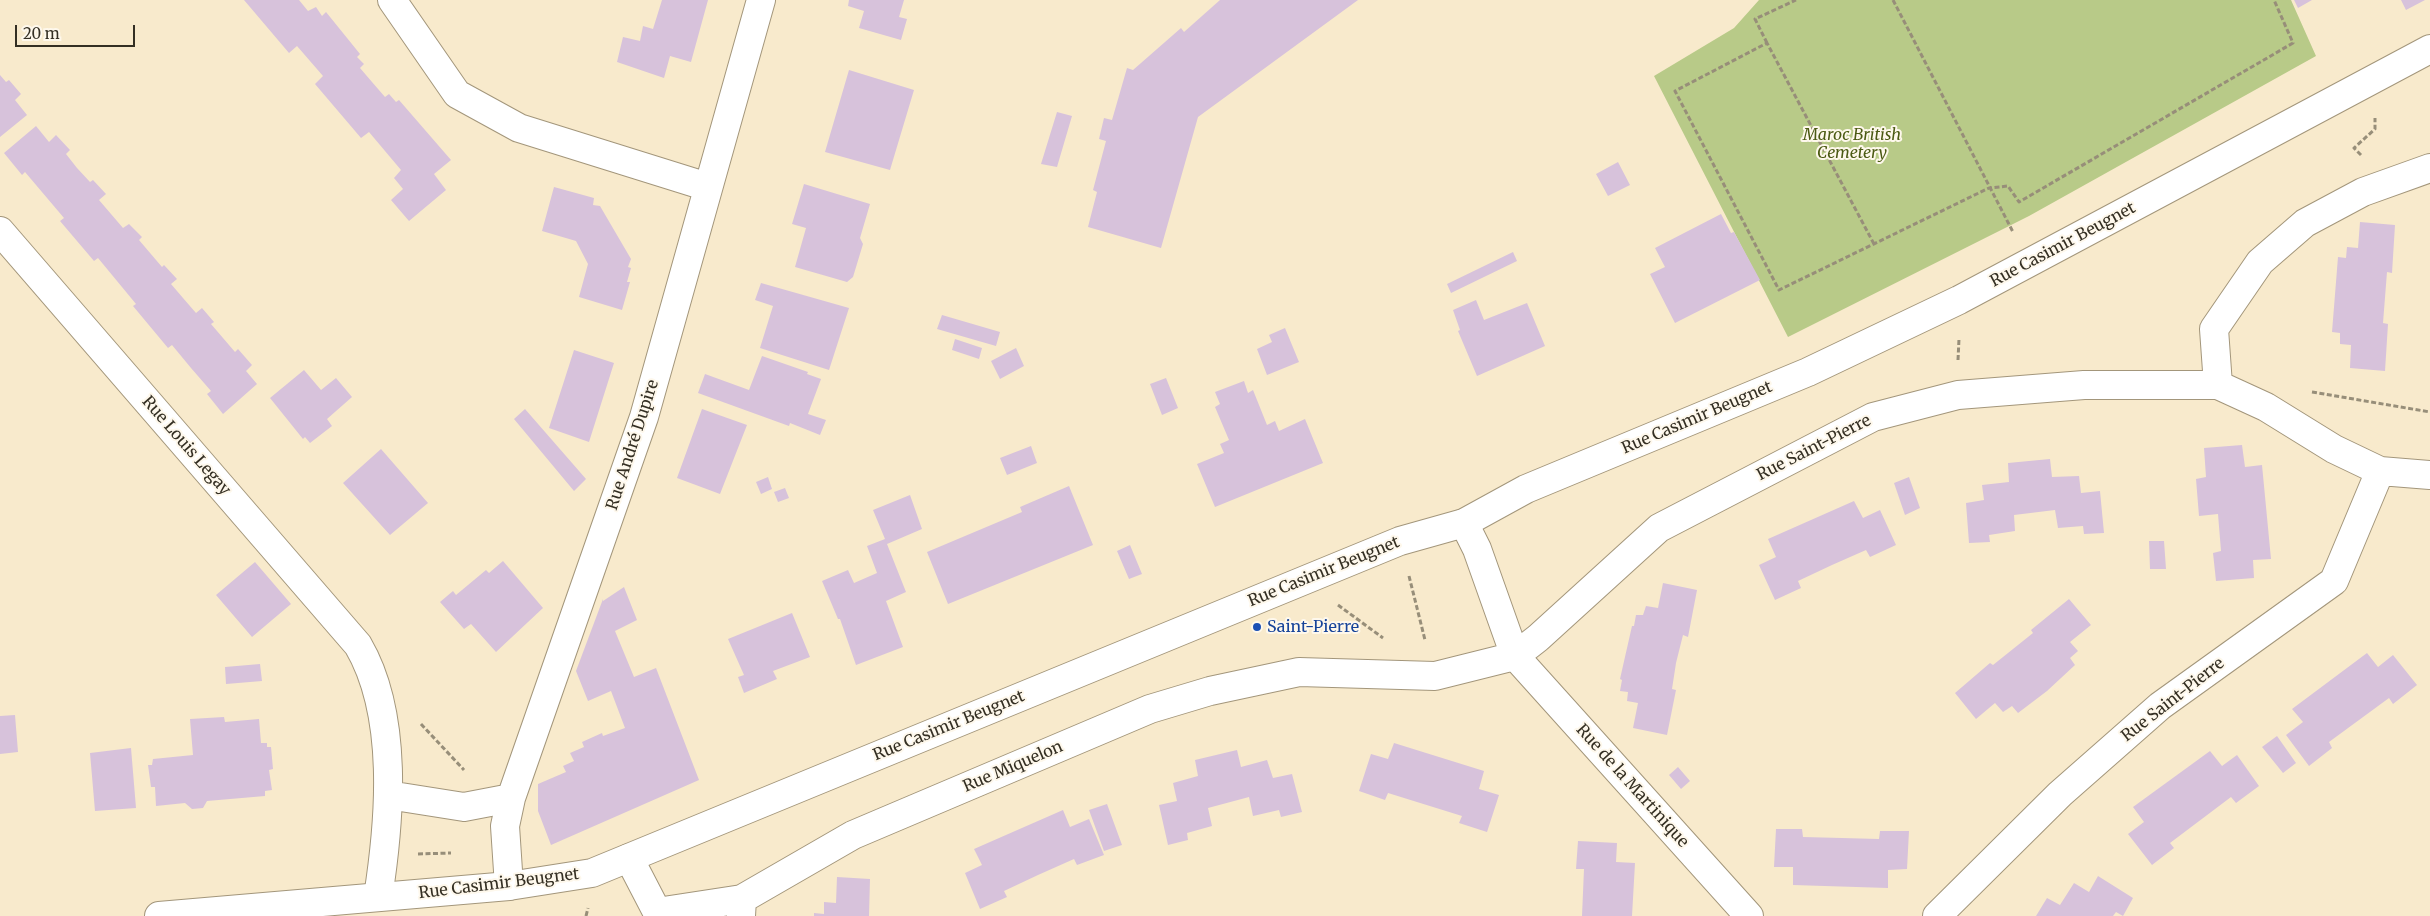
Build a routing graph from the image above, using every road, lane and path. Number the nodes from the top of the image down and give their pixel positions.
1 (392, 0) edge
2 (761, 0) edge
3 (1796, 0) edge
4 (1893, 0) edge
5 (2274, 0) edge
6 (1767, 43) junction
7 (2430, 49) edge
8 (2361, 86) junction
9 (2430, 168) edge
10 (2391, 182) junction
11 (708, 187) junction
12 (1990, 188) junction
13 (0, 231) edge
14 (1874, 244) junction
15 (2030, 263) junction
16 (1959, 300) junction
17 (2218, 385) junction
18 (2311, 392) dead end
19 (1958, 395) junction
20 (2430, 412) edge
21 (2380, 470) junction
22 (2430, 475) edge
23 (1464, 523) junction
24 (1400, 541) junction
25 (1304, 580) junction
26 (1388, 642) dead end
27 (1515, 656) junction
28 (1435, 676) junction
29 (419, 720) dead end
30 (388, 795) junction
31 (511, 798) junction
32 (505, 852) junction
33 (384, 855) junction
34 (629, 858) junction
35 (509, 886) junction
36 (378, 897) junction
37 (741, 907) edge
38 (159, 916) edge
39 (1749, 916) edge
40 (1938, 916) edge

1 - 11 street
2 - 11 street, Rue André Dupire
3 - 6 path
4 - 12 path
5 - 12 path
6 - 14 path
6 - 14 path
7 - 8 street, Rue Casimir Beugnet
8 - 10 path
8 - 15 street, Rue Casimir Beugnet
9 - 10 street
10 - 17 street
11 - 31 street, Rue André Dupire
12 - 14 path
12 - 15 path
13 - 30 street, Rue Louis Legay
15 - 16 street, Rue Casimir Beugnet
16 - 19 path
16 - 23 street, Rue Casimir Beugnet
17 - 19 street, Rue Saint-Pierre
17 - 21 street, Rue Saint-Pierre
18 - 20 path
19 - 27 street, Rue Saint-Pierre
21 - 22 street, Rue Saint-Pierre
21 - 40 street, Rue Saint-Pierre
23 - 24 street, Rue Casimir Beugnet
23 - 27 street, Rue de la Martinique
24 - 25 street, Rue Casimir Beugnet
24 - 28 path
25 - 26 path
25 - 34 street, Rue Casimir Beugnet
27 - 28 street
27 - 39 street, Rue de la Martinique
28 - 37 street, Rue Miquelon
29 - 31 path
30 - 31 street
30 - 33 street, Rue Louis Legay
31 - 32 street, Rue André Dupire
32 - 33 path
32 - 35 street, Rue André Dupire
33 - 36 street, Rue Louis Legay
34 - 35 street, Rue Casimir Beugnet
34 - 37 street, Rue Miquelon
35 - 36 street, Rue Casimir Beugnet
36 - 38 street, Rue Casimir Beugnet

